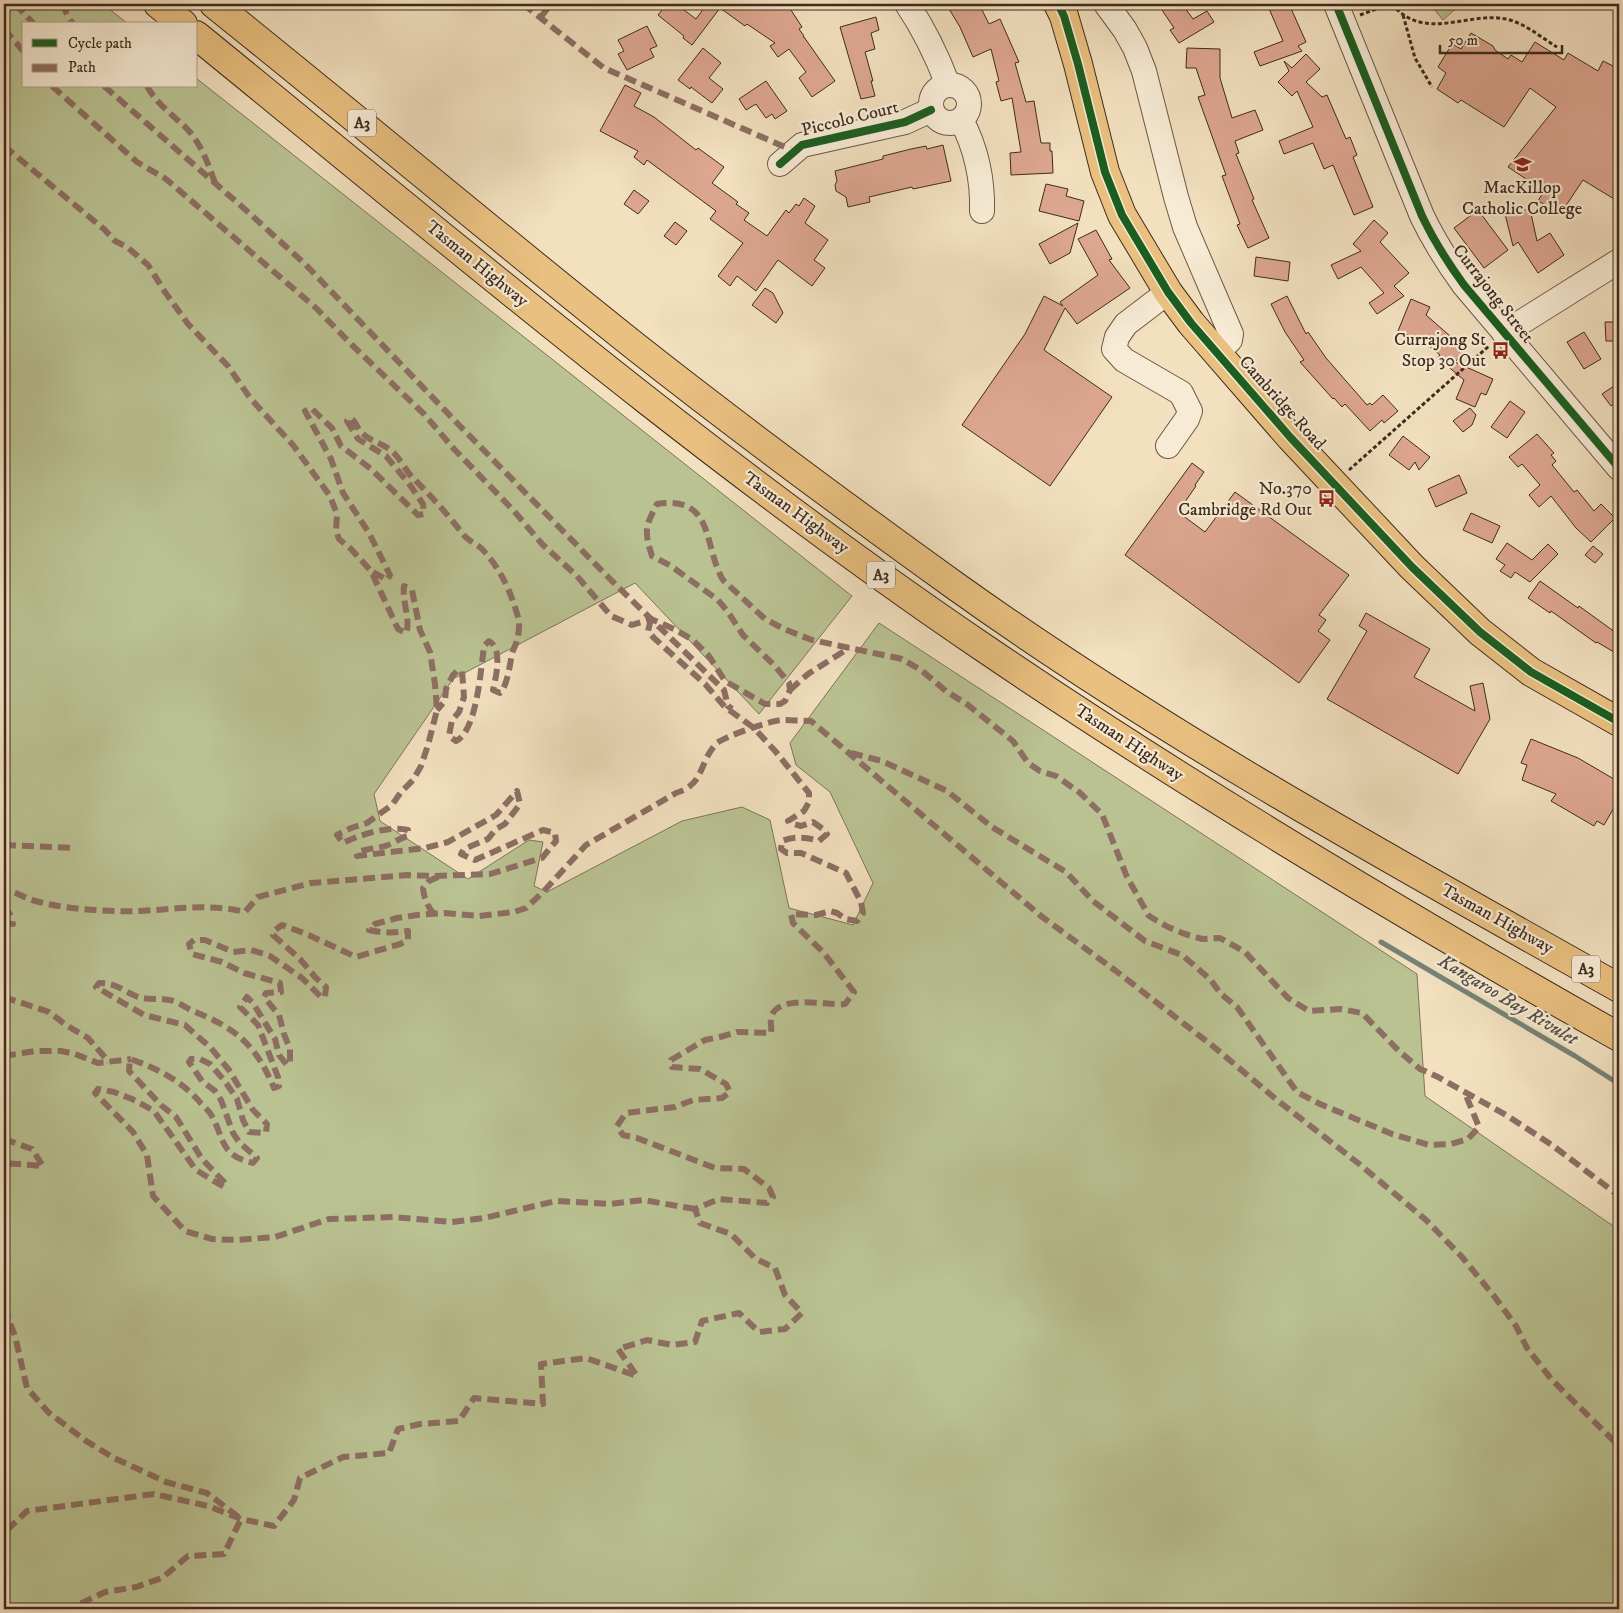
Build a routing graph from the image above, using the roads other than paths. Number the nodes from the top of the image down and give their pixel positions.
1 (158, 4) edge
2 (214, 4) edge
3 (907, 4) edge
4 (1058, 4) edge
5 (1106, 4) edge
6 (1339, 12) edge
7 (180, 22) edge
8 (198, 37) edge
9 (948, 84) junction
10 (932, 110) junction
11 (961, 120) junction
12 (780, 164) dead end
13 (982, 211) dead end
14 (1619, 261) edge
15 (1168, 292) junction
16 (1504, 333) junction
17 (1217, 353) junction
18 (1168, 446) dead end
19 (1619, 468) edge
20 (1619, 722) edge
21 (1553, 951) junction
22 (1479, 958) junction
23 (1619, 982) edge
24 (1619, 988) edge
25 (1619, 1037) edge
26 (1619, 1046) edge

1 - 7 main road
2 - 21 main road, Tasman Highway / A3
3 - 9 street
4 - 15 main road, Cambridge Road
5 - 17 street, Cambridge Road
6 - 16 street, Currajong Street
8 - 22 main road, Tasman Highway / A3
9 - 10 street
9 - 11 street
10 - 11 street
10 - 12 street, Piccolo Court
11 - 13 street
14 - 16 street
15 - 17 main road, Cambridge Road
15 - 18 street
16 - 19 street, Currajong Street
17 - 20 main road, Cambridge Road
21 - 23 main road
21 - 24 main road, Tasman Highway / A3
22 - 25 main road, Tasman Highway / A3
22 - 26 main road

